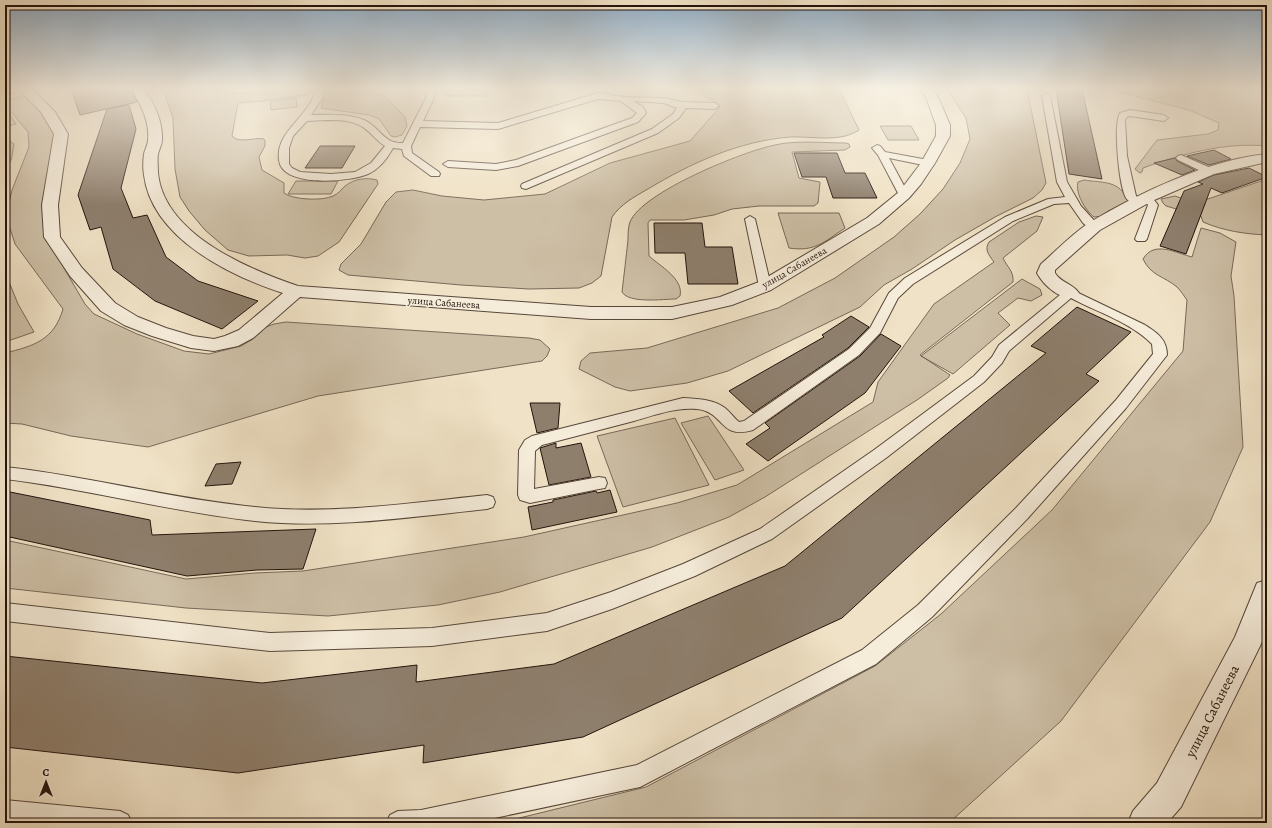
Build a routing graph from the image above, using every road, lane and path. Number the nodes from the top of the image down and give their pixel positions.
1 (58, 128) edge
2 (153, 128) edge
3 (297, 128) edge
4 (368, 128) edge
5 (414, 128) edge
6 (614, 128) edge
7 (660, 128) edge
8 (943, 128) edge
9 (1052, 128) edge
10 (1121, 128) edge
11 (390, 145) junction
12 (406, 146) junction
13 (1181, 158) dead end
14 (1267, 158) edge
15 (928, 163) junction
16 (448, 164) dead end
17 (1210, 171) junction
18 (435, 174) dead end
19 (526, 186) dead end
20 (904, 195) junction
21 (1072, 200) junction
22 (1143, 200) junction
23 (750, 219) dead end
24 (1094, 227) junction
25 (1141, 239) dead end
26 (765, 286) junction
27 (296, 291) junction
28 (1070, 293) junction
29 (5, 473) edge
30 (599, 483) dead end
31 (487, 502) dead end
32 (1267, 592) edge
33 (5, 612) edge
34 (5, 812) edge
35 (120, 823) edge
36 (398, 823) edge
37 (1145, 823) edge

1 - 27 street
2 - 27 street, улица Сабанеева
3 - 11 lane
4 - 11 lane
5 - 12 lane
6 - 16 lane
7 - 19 lane
8 - 15 street, улица Сабанеева
9 - 21 lane
10 - 22 lane
11 - 12 lane
12 - 18 lane
13 - 17 lane
14 - 17 street
15 - 20 street, улица Сабанеева
15 - 20 lane
17 - 22 street
20 - 26 street, улица Сабанеева
21 - 24 lane
21 - 30 lane
22 - 24 street
22 - 25 lane
23 - 26 lane
24 - 28 street
26 - 27 street, улица Сабанеева
28 - 33 lane
28 - 36 lane
29 - 31 lane
32 - 37 street, улица Сабанеева
34 - 35 lane

